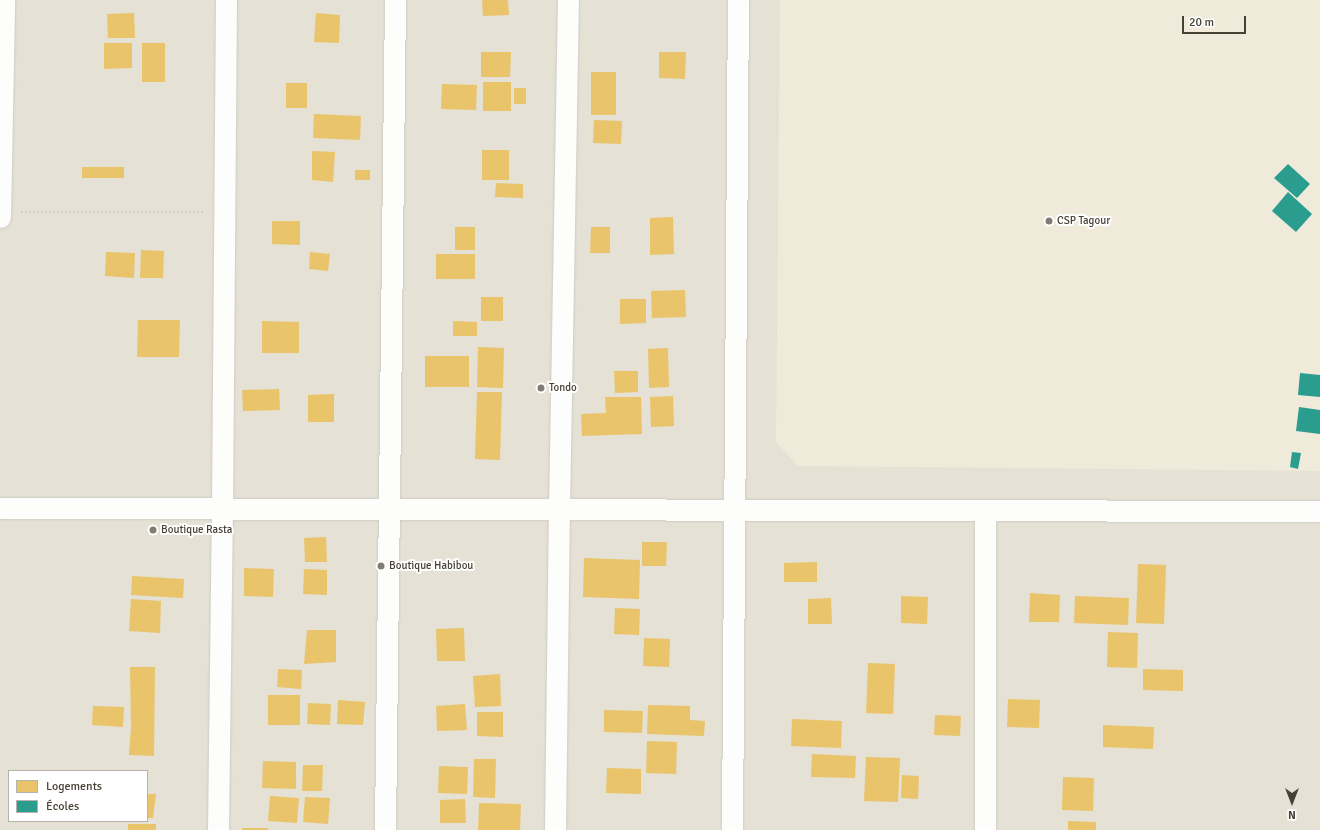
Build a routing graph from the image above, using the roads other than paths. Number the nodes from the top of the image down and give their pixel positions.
1 (4, 0) edge
2 (226, 0) edge
3 (396, 0) edge
4 (568, 0) edge
5 (738, 0) edge
6 (0, 212) edge
7 (0, 217) edge
8 (0, 508) edge
9 (222, 508) junction
10 (390, 509) junction
11 (559, 509) junction
12 (735, 510) junction
13 (985, 510) junction
14 (1320, 512) edge
15 (218, 830) edge
16 (385, 830) edge
17 (555, 830) edge
18 (732, 830) edge
19 (985, 830) edge

1 - 6 street
2 - 9 street
3 - 10 street
4 - 11 street
5 - 12 street
6 - 7 street
8 - 9 street
9 - 10 street
9 - 15 street
10 - 11 street
10 - 16 street
11 - 12 street
11 - 17 street
12 - 13 street
12 - 18 street
13 - 14 street
13 - 19 street

